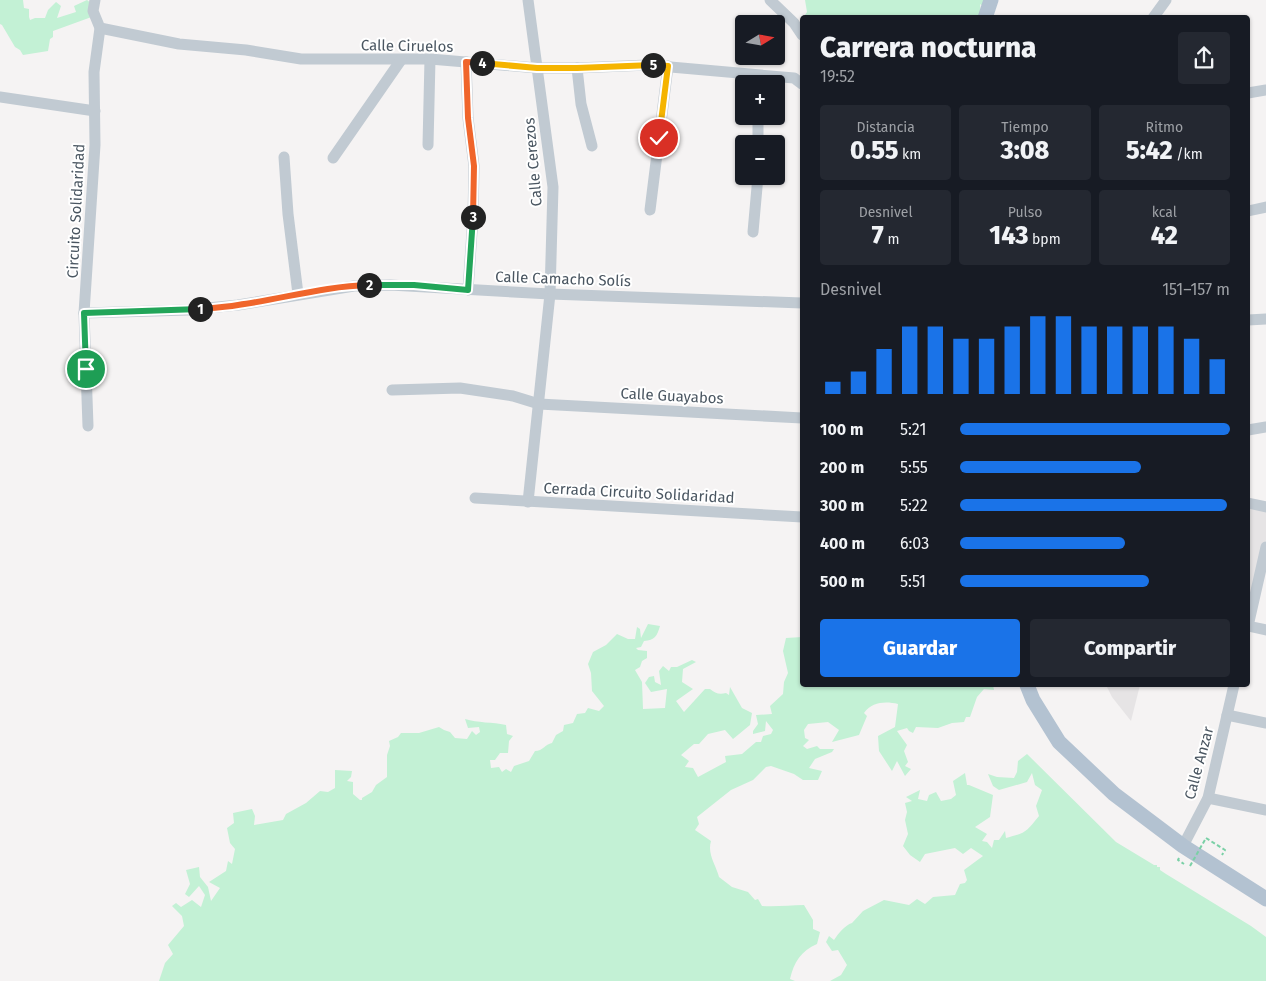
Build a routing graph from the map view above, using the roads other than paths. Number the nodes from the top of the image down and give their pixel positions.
1 (96, 0) edge
2 (528, 0) edge
3 (770, 0) edge
4 (990, 0) edge
5 (1166, 0) edge
6 (986, 15) edge
7 (1155, 15) edge
8 (100, 28) junction
9 (800, 32) edge
10 (401, 60) junction
11 (430, 60) junction
12 (466, 62) junction
13 (668, 66) junction
14 (537, 68) junction
15 (577, 68) junction
16 (736, 75) edge
17 (785, 78) edge
18 (800, 82) edge
19 (1266, 90) edge
20 (1250, 93) edge
21 (0, 97) edge
22 (95, 111) junction
23 (428, 144) dead end
24 (592, 146) dead end
25 (284, 157) dead end
26 (333, 158) dead end
27 (757, 185) edge
28 (1266, 207) edge
29 (650, 210) dead end
30 (1250, 211) edge
31 (754, 232) dead end
32 (468, 290) junction
33 (298, 294) junction
34 (550, 294) junction
35 (800, 304) edge
36 (84, 313) junction
37 (1266, 319) edge
38 (1250, 320) edge
39 (392, 390) dead end
40 (539, 404) junction
41 (800, 418) edge
42 (88, 426) dead end
43 (1266, 427) edge
44 (1250, 430) edge
45 (475, 498) dead end
46 (528, 502) junction
47 (1250, 503) edge
48 (1266, 507) edge
49 (800, 517) edge
50 (1266, 547) edge
51 (1250, 617) edge
52 (1250, 626) edge
53 (1266, 630) edge
54 (1028, 687) edge
55 (1234, 687) edge
56 (1227, 716) junction
57 (1266, 723) edge
58 (1208, 798) junction
59 (1266, 810) edge
60 (1183, 846) junction
61 (1266, 899) edge

1 - 8 street, Circuito Solidaridad
2 - 14 street, Calle Cerezos
3 - 9 street
4 - 6 main road
5 - 7 street
8 - 10 street, Calle Ciruelos
8 - 22 street, Circuito Solidaridad
10 - 11 street, Calle Ciruelos
10 - 26 street
11 - 12 street, Calle Ciruelos
11 - 23 street
12 - 14 street, Calle Ciruelos
12 - 32 street
13 - 15 street, Calle Ciruelos
13 - 16 street, Calle Ciruelos
13 - 29 street
14 - 15 street, Calle Ciruelos
14 - 34 street, Calle Cerezos
15 - 24 street
17 - 18 street, Calle Ciruelos
19 - 20 street
21 - 22 street
22 - 36 street, Circuito Solidaridad
25 - 33 street
27 - 31 street
28 - 30 street
32 - 33 street, Calle Camacho Solís
32 - 34 street, Calle Camacho Solís
33 - 36 street, Calle Camacho Solís
34 - 35 street, Calle Camacho Solís
34 - 40 street, Calle Cerezos
36 - 42 street, Circuito Solidaridad
37 - 38 street
39 - 40 street, Calle Guayabos
40 - 41 street, Calle Guayabos
40 - 46 street, Calle Cerezos
43 - 44 street
45 - 46 street, Cerrada Circuito Solidaridad
46 - 49 street, Cerrada Circuito Solidaridad
47 - 48 street
50 - 51 street
52 - 53 street
54 - 60 main road
55 - 56 street, Calle Anzar
56 - 57 street
56 - 58 street, Calle Anzar
58 - 59 street
58 - 60 street, Calle Anzar
60 - 61 main road

